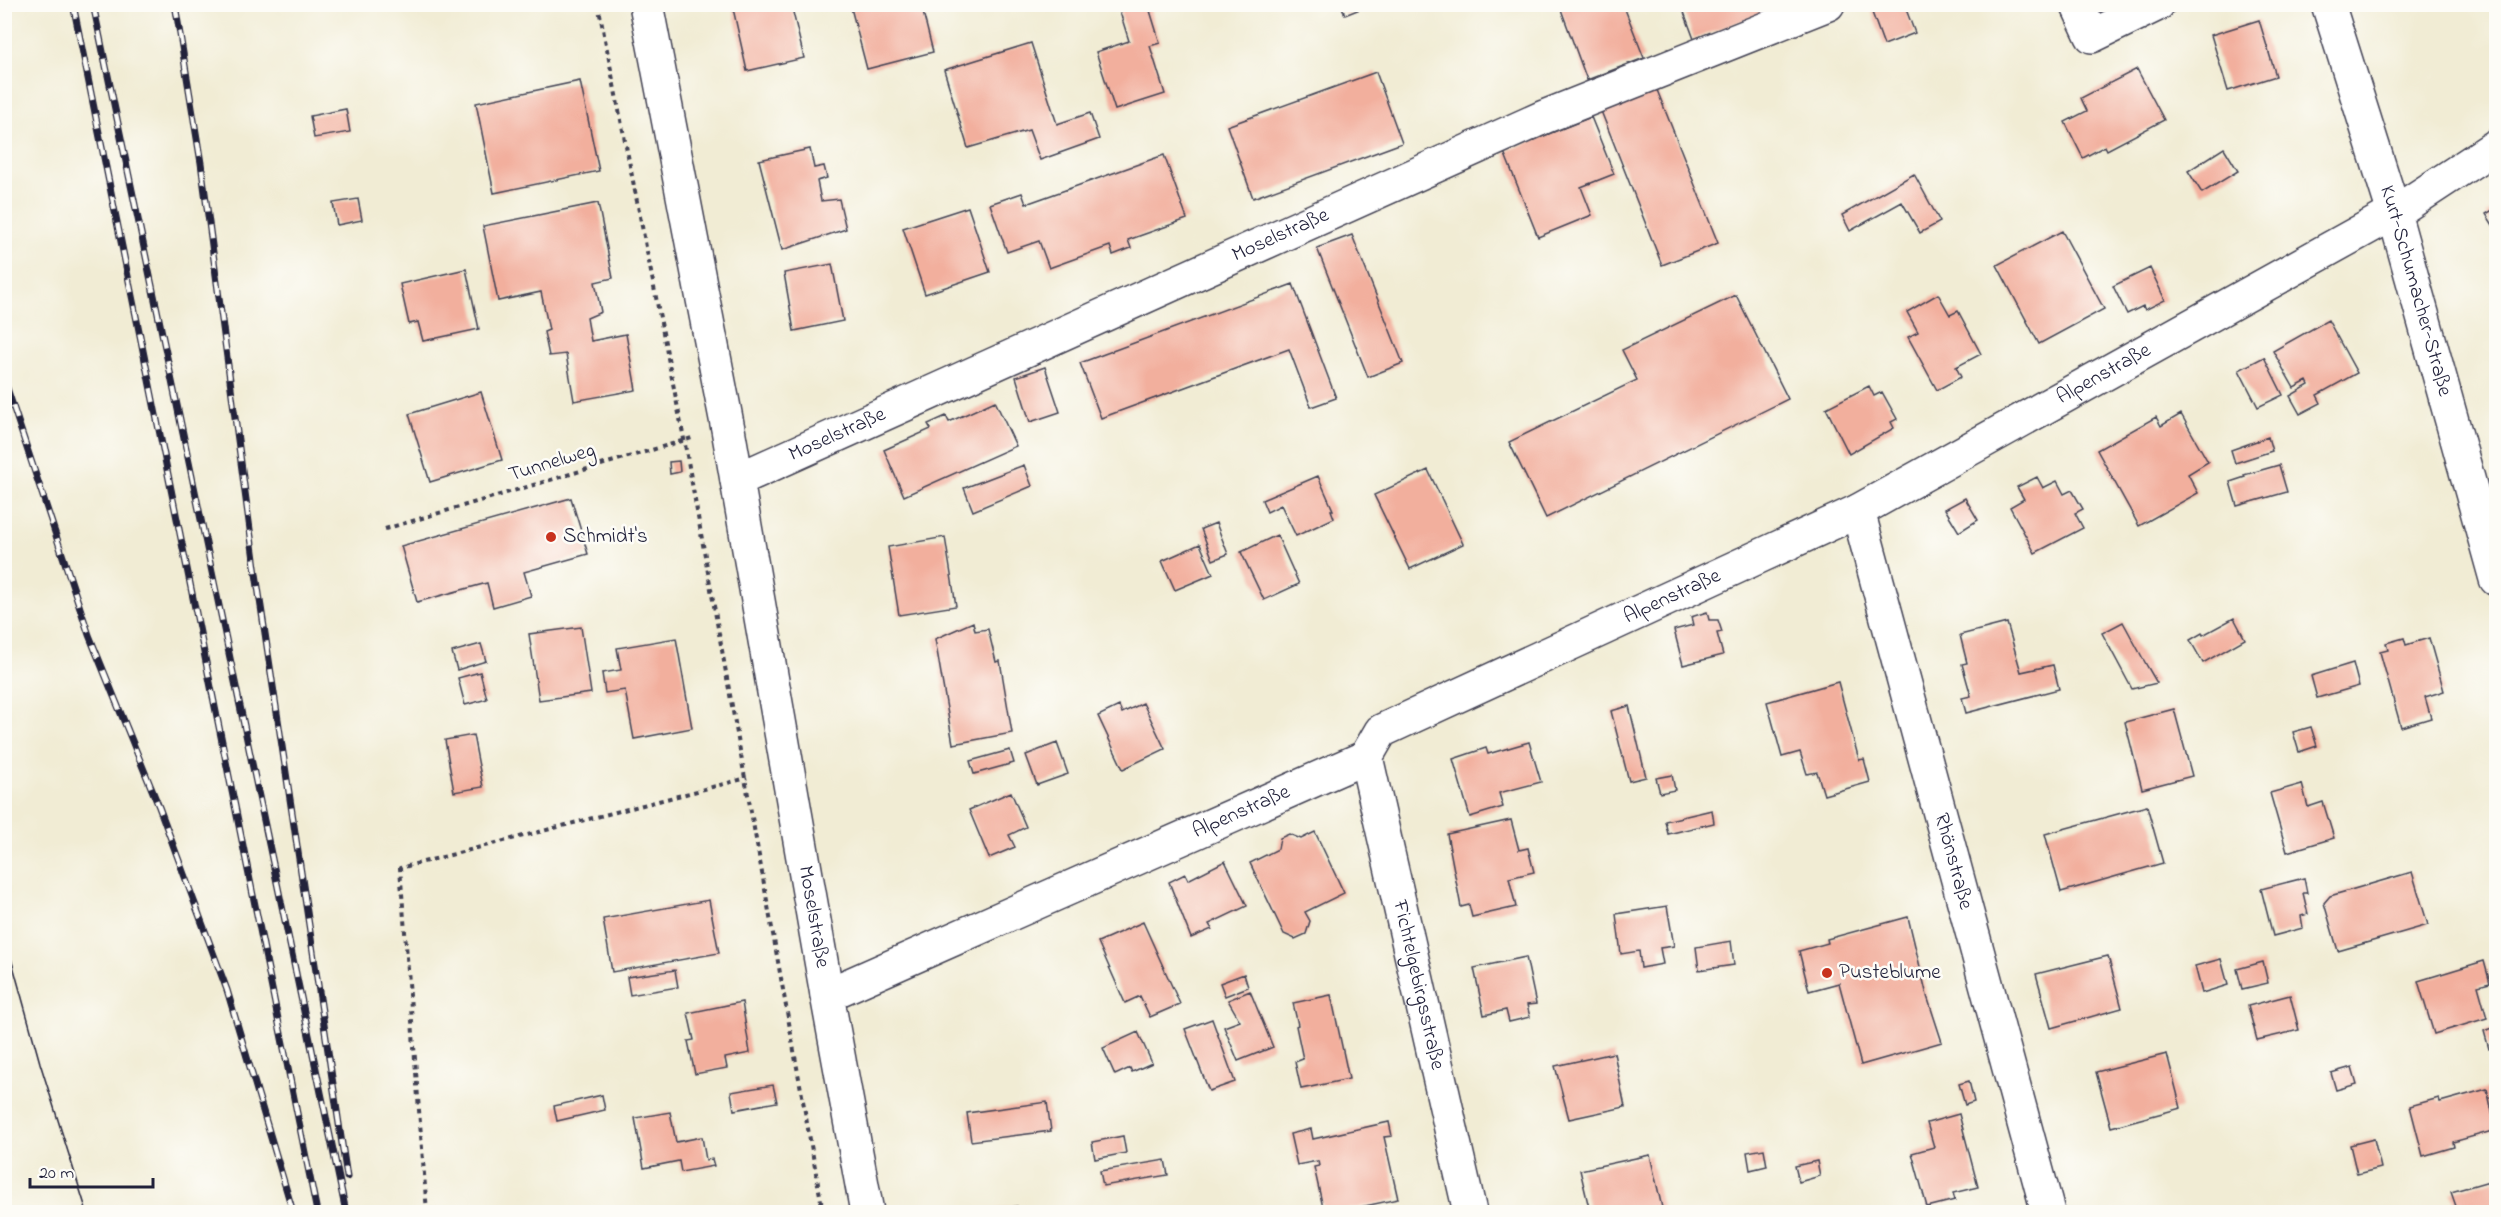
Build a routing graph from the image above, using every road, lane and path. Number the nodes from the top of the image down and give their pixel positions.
1 (598, 4) edge
2 (646, 4) edge
3 (1828, 4) edge
4 (2077, 4) edge
5 (2158, 4) edge
6 (2328, 4) edge
7 (2496, 146) edge
8 (2394, 213) junction
9 (728, 429) junction
10 (684, 440) junction
11 (737, 480) junction
12 (1858, 511) junction
13 (385, 529) dead end
14 (2496, 579) edge
15 (1366, 757) junction
16 (787, 768) junction
17 (745, 778) junction
18 (826, 995) junction
19 (427, 1212) edge
20 (823, 1212) edge
21 (867, 1212) edge
22 (1470, 1212) edge
23 (2048, 1212) edge

1 - 10 path
2 - 9 street, Moselstraße
3 - 11 street, Moselstraße
4 - 5 street
6 - 8 street, Kurt-Schumacher-Straße
7 - 8 street, Alpenstraße
8 - 12 street, Alpenstraße
8 - 14 street, Kurt-Schumacher-Straße
9 - 10 path, Tunnelweg
9 - 11 street, Moselstraße
10 - 13 path, Tunnelweg
10 - 17 path
11 - 16 street, Moselstraße
12 - 15 street, Alpenstraße
12 - 23 street, Rhönstraße
15 - 18 street, Alpenstraße
15 - 22 street, Fichtelgebirgsstraße
16 - 17 path
16 - 18 street, Moselstraße
17 - 19 path
17 - 20 path
18 - 21 street, Moselstraße

